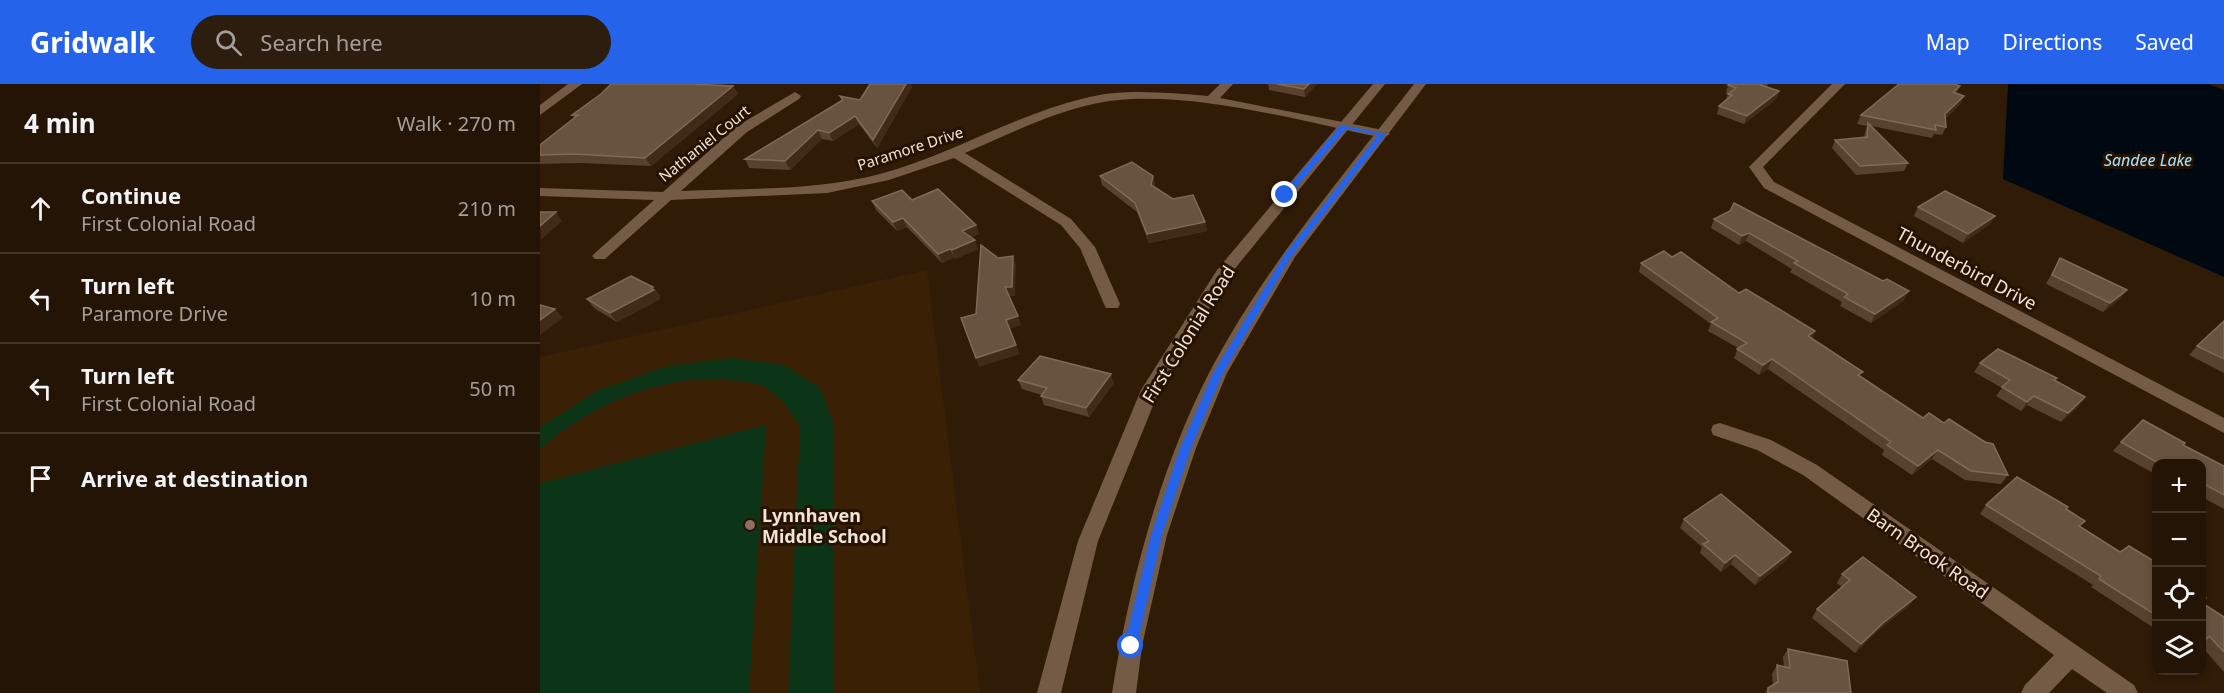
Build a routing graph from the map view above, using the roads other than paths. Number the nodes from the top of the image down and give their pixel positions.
1 (576, 84) edge
2 (1227, 84) edge
3 (1379, 84) edge
4 (1420, 84) edge
5 (1839, 84) edge
6 (795, 96) dead end
7 (1211, 100) junction
8 (542, 108) edge
9 (1344, 127) junction
10 (1383, 134) junction
11 (955, 153) junction
12 (540, 192) edge
13 (665, 196) junction
14 (600, 256) dead end
15 (1112, 304) dead end
16 (2224, 426) edge
17 (1720, 430) dead end
18 (2071, 654) junction
19 (1049, 693) edge
20 (1124, 693) edge
21 (2032, 693) edge
22 (2126, 693) edge

1 - 8 street
2 - 7 street
3 - 9 street, First Colonial Road
4 - 10 street
5 - 16 street, Thunderbird Drive
6 - 13 street, Nathaniel Court
7 - 9 street, Paramore Drive
7 - 11 street, Paramore Drive
9 - 10 street, Paramore Drive
9 - 19 street, First Colonial Road
10 - 20 street
11 - 13 street, Paramore Drive
11 - 15 street
12 - 13 street, Paramore Drive
13 - 14 street, Nathaniel Court
17 - 18 street, Barn Brook Road
18 - 21 street
18 - 22 street, Barn Brook Road

